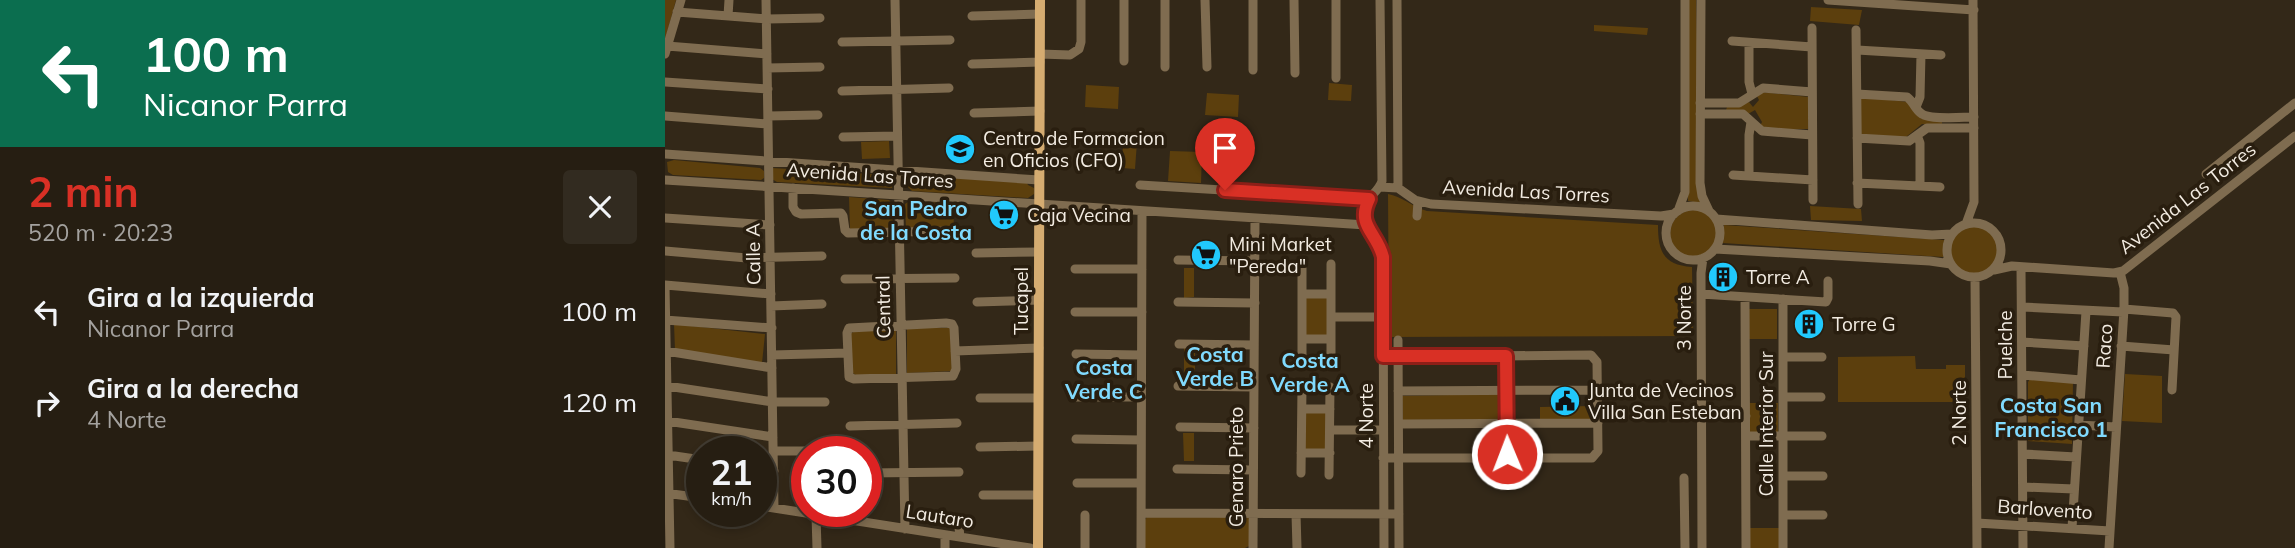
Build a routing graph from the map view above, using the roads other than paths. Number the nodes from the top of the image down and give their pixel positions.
1 (681, 0) edge
2 (729, 0) edge
3 (766, 0) edge
4 (895, 0) edge
5 (1040, 0) edge
6 (1081, 0) edge
7 (1123, 0) edge
8 (1165, 0) edge
9 (1205, 0) edge
10 (1253, 0) edge
11 (1294, 0) edge
12 (1336, 0) edge
13 (1380, 0) edge
14 (1397, 0) edge
15 (1685, 0) edge
16 (1701, 0) edge
17 (1828, 0) edge
18 (1973, 5) edge
19 (677, 12) junction
20 (1040, 13) junction
21 (728, 16) junction
22 (972, 16) dead end
23 (820, 18) dead end
24 (767, 19) junction
25 (1812, 28) dead end
26 (1856, 30) dead end
27 (950, 40) dead end
28 (895, 41) junction
29 (1732, 41) dead end
30 (842, 43) dead end
31 (1749, 43) junction
32 (1812, 47) junction
33 (666, 50) edge
34 (1857, 50) junction
35 (767, 54) junction
36 (1921, 54) junction
37 (1941, 55) dead end
38 (1040, 58) junction
39 (1123, 61) dead end
40 (971, 64) dead end
41 (1165, 66) dead end
42 (820, 67) dead end
43 (1206, 67) dead end
44 (767, 68) junction
45 (1253, 70) dead end
46 (1295, 74) dead end
47 (1336, 78) dead end
48 (665, 82) edge
49 (949, 88) dead end
50 (768, 89) junction
51 (896, 89) junction
52 (842, 91) dead end
53 (1812, 92) junction
54 (1752, 94) junction
55 (1857, 94) junction
56 (1700, 103) junction
57 (2295, 103) edge
58 (1916, 107) junction
59 (1040, 111) junction
60 (974, 113) dead end
61 (1700, 114) junction
62 (818, 115) dead end
63 (665, 116) edge
64 (1974, 117) junction
65 (768, 120) junction
66 (1751, 122) junction
67 (1974, 128) junction
68 (1812, 135) junction
69 (1917, 135) junction
70 (897, 136) junction
71 (2295, 136) edge
72 (843, 137) dead end
73 (1857, 138) junction
74 (665, 154) edge
75 (769, 163) junction
76 (898, 171) junction
77 (2206, 174) dead end
78 (1733, 175) dead end
79 (1749, 176) junction
80 (665, 180) edge
81 (1039, 180) junction
82 (1813, 180) junction
83 (1857, 183) junction
84 (1140, 185) dead end
85 (769, 186) junction
86 (1920, 186) junction
87 (1380, 187) junction
88 (1940, 187) dead end
89 (793, 188) junction
90 (1398, 188) junction
91 (899, 195) junction
92 (1369, 199) junction
93 (1813, 200) dead end
94 (1418, 201) junction
95 (1974, 202) junction
96 (1039, 204) junction
97 (1858, 204) dead end
98 (1142, 211) junction
99 (1709, 211) junction
100 (1676, 212) junction
101 (1417, 216) dead end
102 (665, 218) edge
103 (1255, 218) junction
104 (1716, 219) junction
105 (1966, 224) junction
106 (770, 225) junction
107 (1366, 225) junction
108 (1986, 225) junction
109 (952, 231) dead end
110 (899, 233) junction
111 (1952, 234) junction
112 (1715, 249) junction
113 (665, 251) edge
114 (1039, 252) junction
115 (976, 253) dead end
116 (822, 256) dead end
117 (2001, 257) junction
118 (770, 258) junction
119 (1703, 258) junction
120 (1178, 260) dead end
121 (1255, 261) junction
122 (1302, 264) dead end
123 (1331, 264) dead end
124 (1951, 264) junction
125 (2017, 267) junction
126 (1075, 269) dead end
127 (1142, 269) junction
128 (1994, 270) junction
129 (2120, 272) junction
130 (955, 278) dead end
131 (1975, 278) junction
132 (845, 279) dead end
133 (900, 279) junction
134 (1828, 281) dead end
135 (665, 286) edge
136 (771, 293) junction
137 (1302, 294) junction
138 (1331, 294) junction
139 (1701, 294) junction
140 (1745, 297) junction
141 (1783, 299) junction
142 (1039, 300) junction
143 (977, 302) dead end
144 (1178, 302) dead end
145 (1255, 303) junction
146 (821, 304) dead end
147 (771, 306) junction
148 (2022, 307) junction
149 (2087, 311) junction
150 (2124, 311) junction
151 (1075, 312) dead end
152 (1142, 312) junction
153 (1331, 317) junction
154 (1383, 317) junction
155 (665, 320) edge
156 (901, 325) junction
157 (772, 328) junction
158 (1302, 339) junction
159 (1331, 339) junction
160 (1398, 340) dead end
161 (2022, 342) junction
162 (1179, 344) dead end
163 (1254, 345) junction
164 (2084, 346) junction
165 (2121, 346) junction
166 (1039, 348) junction
167 (2174, 350) junction
168 (955, 351) junction
169 (848, 353) junction
170 (666, 355) edge
171 (772, 355) junction
172 (1076, 355) dead end
173 (1141, 355) junction
174 (1383, 356) junction
175 (1398, 356) junction
176 (1506, 356) junction
177 (1783, 357) junction
178 (1822, 357) dead end
179 (1302, 360) dead end
180 (1331, 361) dead end
181 (772, 368) junction
182 (2022, 376) junction
183 (902, 378) junction
184 (2081, 380) junction
185 (667, 386) edge
186 (1178, 386) dead end
187 (1254, 387) junction
188 (1302, 387) dead end
189 (1330, 387) dead end
190 (1598, 390) junction
191 (2172, 390) dead end
192 (1398, 391) junction
193 (1507, 391) junction
194 (1076, 397) dead end
195 (1141, 397) junction
196 (1783, 397) junction
197 (1821, 397) dead end
198 (980, 398) dead end
199 (1038, 398) junction
200 (825, 401) dead end
201 (773, 402) junction
202 (1302, 409) junction
203 (1330, 409) junction
204 (1702, 415) junction
205 (1746, 416) junction
206 (667, 421) junction
207 (1598, 422) junction
208 (957, 423) dead end
209 (1507, 423) junction
210 (1399, 424) junction
211 (903, 425) junction
212 (2078, 425) junction
213 (850, 426) dead end
214 (1180, 427) dead end
215 (2116, 427) junction
216 (1254, 428) junction
217 (1330, 430) junction
218 (1383, 430) junction
219 (766, 436) edge
220 (773, 436) edge
221 (1745, 436) junction
222 (1783, 436) junction
223 (1822, 436) dead end
224 (1076, 439) dead end
225 (1141, 440) junction
226 (1038, 446) junction
227 (981, 447) dead end
228 (1301, 453) junction
229 (1329, 453) junction
230 (2023, 454) junction
231 (668, 455) junction
232 (2076, 457) junction
233 (686, 458) edge
234 (1383, 458) junction
235 (1399, 458) junction
236 (1507, 458) junction
237 (1177, 469) dead end
238 (1254, 470) junction
239 (960, 472) dead end
240 (882, 473) edge
241 (904, 473) junction
242 (1301, 473) dead end
243 (1329, 475) dead end
244 (1783, 476) junction
245 (1823, 476) dead end
246 (1684, 478) dead end
247 (1077, 482) dead end
248 (1141, 482) junction
249 (2023, 486) junction
250 (2074, 489) junction
251 (667, 493) edge
252 (983, 495) dead end
253 (1038, 495) junction
254 (686, 496) edge
255 (1141, 513) junction
256 (1253, 513) junction
257 (1296, 514) junction
258 (1384, 514) junction
259 (1399, 514) junction
260 (1085, 515) dead end
261 (1783, 515) junction
262 (1823, 515) dead end
263 (932, 517) dead end
264 (1977, 523) junction
265 (882, 524) edge
266 (2023, 525) junction
267 (816, 527) edge
268 (2072, 528) junction
269 (905, 529) junction
270 (2110, 531) junction
271 (945, 535) junction
272 (960, 537) junction
273 (1685, 547) edge
274 (1702, 547) edge
275 (670, 548) edge
276 (817, 548) edge
277 (945, 548) edge
278 (1030, 548) edge
279 (1038, 548) edge
280 (1085, 548) edge
281 (1141, 548) edge
282 (1253, 548) edge
283 (1297, 548) edge
284 (1384, 548) edge
285 (1399, 548) edge
286 (1746, 548) edge
287 (1783, 548) edge
288 (1977, 548) edge
289 (2024, 548) edge
290 (2109, 548) edge

1 - 19 street
2 - 21 street
3 - 24 street, Calle A
4 - 28 street, Central
5 - 20 main road, Tucapel
6 - 38 street
7 - 39 street
8 - 41 street
9 - 43 street
10 - 45 street
11 - 46 street
12 - 47 street
13 - 87 street
14 - 90 street
15 - 100 street
16 - 56 street
17 - 18 street
18 - 64 street
19 - 21 street
19 - 33 street
20 - 22 street
20 - 38 main road, Tucapel
21 - 24 street
23 - 24 street
24 - 35 street, Calle A
25 - 32 street
26 - 34 street
27 - 28 street
28 - 30 street
28 - 51 street, Central
29 - 31 street
31 - 32 street
31 - 54 street
32 - 53 street
33 - 35 street
34 - 36 street
34 - 55 street
35 - 44 street, Calle A
36 - 37 street
36 - 58 street
38 - 40 street
38 - 59 main road, Tucapel
42 - 44 street
44 - 50 street, Calle A
48 - 50 street
49 - 51 street
50 - 65 street, Calle A
51 - 52 street
51 - 70 street, Central
53 - 54 street
53 - 68 street
54 - 56 street
55 - 58 street
55 - 73 street
56 - 61 street
57 - 77 street, Avenida Las Torres
58 - 64 street
59 - 60 street
59 - 81 main road, Tucapel
61 - 66 street
61 - 99 street
62 - 65 street
63 - 65 street
64 - 67 street
65 - 75 street, Calle A
66 - 68 street
66 - 79 street
67 - 69 street
67 - 95 street
68 - 82 street
69 - 73 street
69 - 86 street
70 - 72 street
70 - 76 street, Central
71 - 129 street, Avenida Las Torres
73 - 83 street
74 - 75 street, Avenida Las Torres
75 - 76 street, Avenida Las Torres
75 - 85 street, Calle A
76 - 81 street, Avenida Las Torres
76 - 91 street, Central
78 - 79 street
79 - 82 street
80 - 85 street, Avenida Las Torres
81 - 96 main road, Tucapel
82 - 93 street
83 - 86 street
83 - 97 street
84 - 92 street
85 - 89 street, Avenida Las Torres
85 - 106 street, Calle A
86 - 88 street
87 - 90 street, Avenida Las Torres
87 - 92 street
89 - 91 street, Avenida Las Torres
89 - 110 street
90 - 94 street, Avenida Las Torres
91 - 96 street, Avenida Las Torres
91 - 110 street, Central
92 - 107 street
94 - 100 street, Avenida Las Torres
94 - 101 street
95 - 105 street
95 - 108 street
96 - 98 street, Avenida Las Torres
96 - 114 main road, Tucapel
98 - 103 street, Avenida Las Torres
98 - 127 street
99 - 100 street
99 - 104 street
100 - 119 street
102 - 106 street
103 - 107 street, Avenida Las Torres
103 - 121 street, Genaro Prieto
104 - 111 street
104 - 112 street
105 - 108 street
105 - 111 street
106 - 118 street, Calle A
107 - 154 street, 4 Norte
108 - 117 street
109 - 110 street
110 - 133 street, Central
111 - 124 street
112 - 119 street
112 - 124 street
113 - 118 street
114 - 115 street
114 - 142 main road, Tucapel
116 - 118 street
117 - 125 street
117 - 128 street
118 - 136 street, Calle A
119 - 139 street, 3 Norte
120 - 121 street
121 - 145 street, Genaro Prieto
122 - 137 street
123 - 138 street
124 - 131 street
125 - 128 street, Avenida Las Torres
125 - 129 street, Avenida Las Torres
125 - 148 street, Puelche
126 - 127 street
127 - 152 street
128 - 131 street
129 - 150 street, Raco
130 - 133 street
131 - 264 street, 2 Norte
132 - 133 street
133 - 156 street, Central
134 - 141 street
135 - 136 street
135 - 155 street
136 - 147 street, Calle A
137 - 138 street
137 - 158 street
138 - 153 street
139 - 140 street
139 - 204 street, 3 Norte
140 - 141 street
140 - 205 street
141 - 177 street, Calle Interior Sur
142 - 143 street
142 - 166 main road, Tucapel
144 - 145 street
145 - 163 street, Genaro Prieto
146 - 147 street
147 - 157 street, Calle A
148 - 149 street
148 - 161 street, Puelche
149 - 150 street
149 - 164 street
150 - 165 street, Raco
150 - 167 street
151 - 152 street
152 - 173 street
153 - 154 street
153 - 159 street
154 - 174 street, 4 Norte
155 - 157 street
155 - 170 street
156 - 168 street
156 - 169 street
156 - 183 street, Central
157 - 171 street, Calle A
158 - 159 street
158 - 179 street
159 - 180 street
160 - 175 street, 4 Norte
161 - 164 street
161 - 182 street, Puelche
162 - 163 street
163 - 187 street, Genaro Prieto
164 - 184 street
165 - 167 street
165 - 215 street, Raco
166 - 168 street
166 - 199 main road, Tucapel
167 - 191 street
168 - 183 street
169 - 171 street
169 - 183 street
170 - 181 street
170 - 185 street
171 - 181 street, Calle A
172 - 173 street
173 - 195 street
174 - 175 street
174 - 218 street, 4 Norte
175 - 176 street
175 - 192 street, 4 Norte
176 - 190 street
176 - 193 street
177 - 178 street
177 - 196 street, Calle Interior Sur
181 - 201 street, Calle A
182 - 184 street
182 - 230 street, Puelche
183 - 211 street, Central
184 - 212 street
185 - 201 street
185 - 206 street
186 - 187 street
187 - 216 street, Genaro Prieto
188 - 202 street
189 - 203 street
190 - 193 street
190 - 207 street
192 - 193 street
192 - 210 street, 4 Norte
193 - 209 street
194 - 195 street
195 - 225 street
196 - 197 street
196 - 222 street, Calle Interior Sur
198 - 199 street
199 - 226 main road, Tucapel
200 - 201 street
201 - 220 street, Calle A
202 - 203 street
202 - 228 street
203 - 217 street
204 - 205 street
204 - 274 street, 3 Norte
205 - 221 street
206 - 219 street
206 - 231 street
207 - 209 street
207 - 236 street
208 - 211 street
209 - 210 street
209 - 236 street
210 - 235 street, 4 Norte
211 - 213 street
211 - 241 street, Central
212 - 215 street
212 - 232 street
214 - 216 street
215 - 270 street, Raco
216 - 238 street, Genaro Prieto
217 - 218 street
217 - 229 street
218 - 234 street, 4 Norte
221 - 222 street
221 - 286 street
222 - 223 street
222 - 244 street, Calle Interior Sur
224 - 225 street
225 - 248 street
226 - 227 street
226 - 253 main road, Tucapel
228 - 229 street
228 - 242 street
229 - 243 street
230 - 232 street
230 - 249 street, Puelche
231 - 233 street
231 - 251 street
232 - 250 street
234 - 235 street
234 - 258 street, 4 Norte
235 - 236 street
235 - 259 street, 4 Norte
237 - 238 street
238 - 256 street, Genaro Prieto
239 - 241 street
240 - 241 street
241 - 269 street, Central
244 - 245 street
244 - 261 street, Calle Interior Sur
246 - 273 street, 3 Norte
247 - 248 street
248 - 255 street
249 - 250 street
249 - 266 street, Puelche
250 - 268 street
251 - 254 street
251 - 275 street
252 - 253 street
253 - 279 main road, Tucapel
255 - 256 street
255 - 281 street
256 - 257 street
256 - 282 street, Genaro Prieto
257 - 258 street
257 - 283 street
258 - 259 street
258 - 284 street, 4 Norte
259 - 285 street, 4 Norte
260 - 280 street
261 - 262 street
261 - 287 street, Calle Interior Sur
263 - 272 street
264 - 266 street, Barlovento
264 - 288 street, 2 Norte
265 - 269 street, Lautaro
266 - 268 street, Barlovento
266 - 289 street, Puelche
267 - 276 street
268 - 270 street, Barlovento
269 - 271 street, Lautaro
270 - 290 street, Raco
271 - 272 street, Lautaro
271 - 277 street
272 - 278 street, Lautaro
273 - 274 street, 3 Norte

